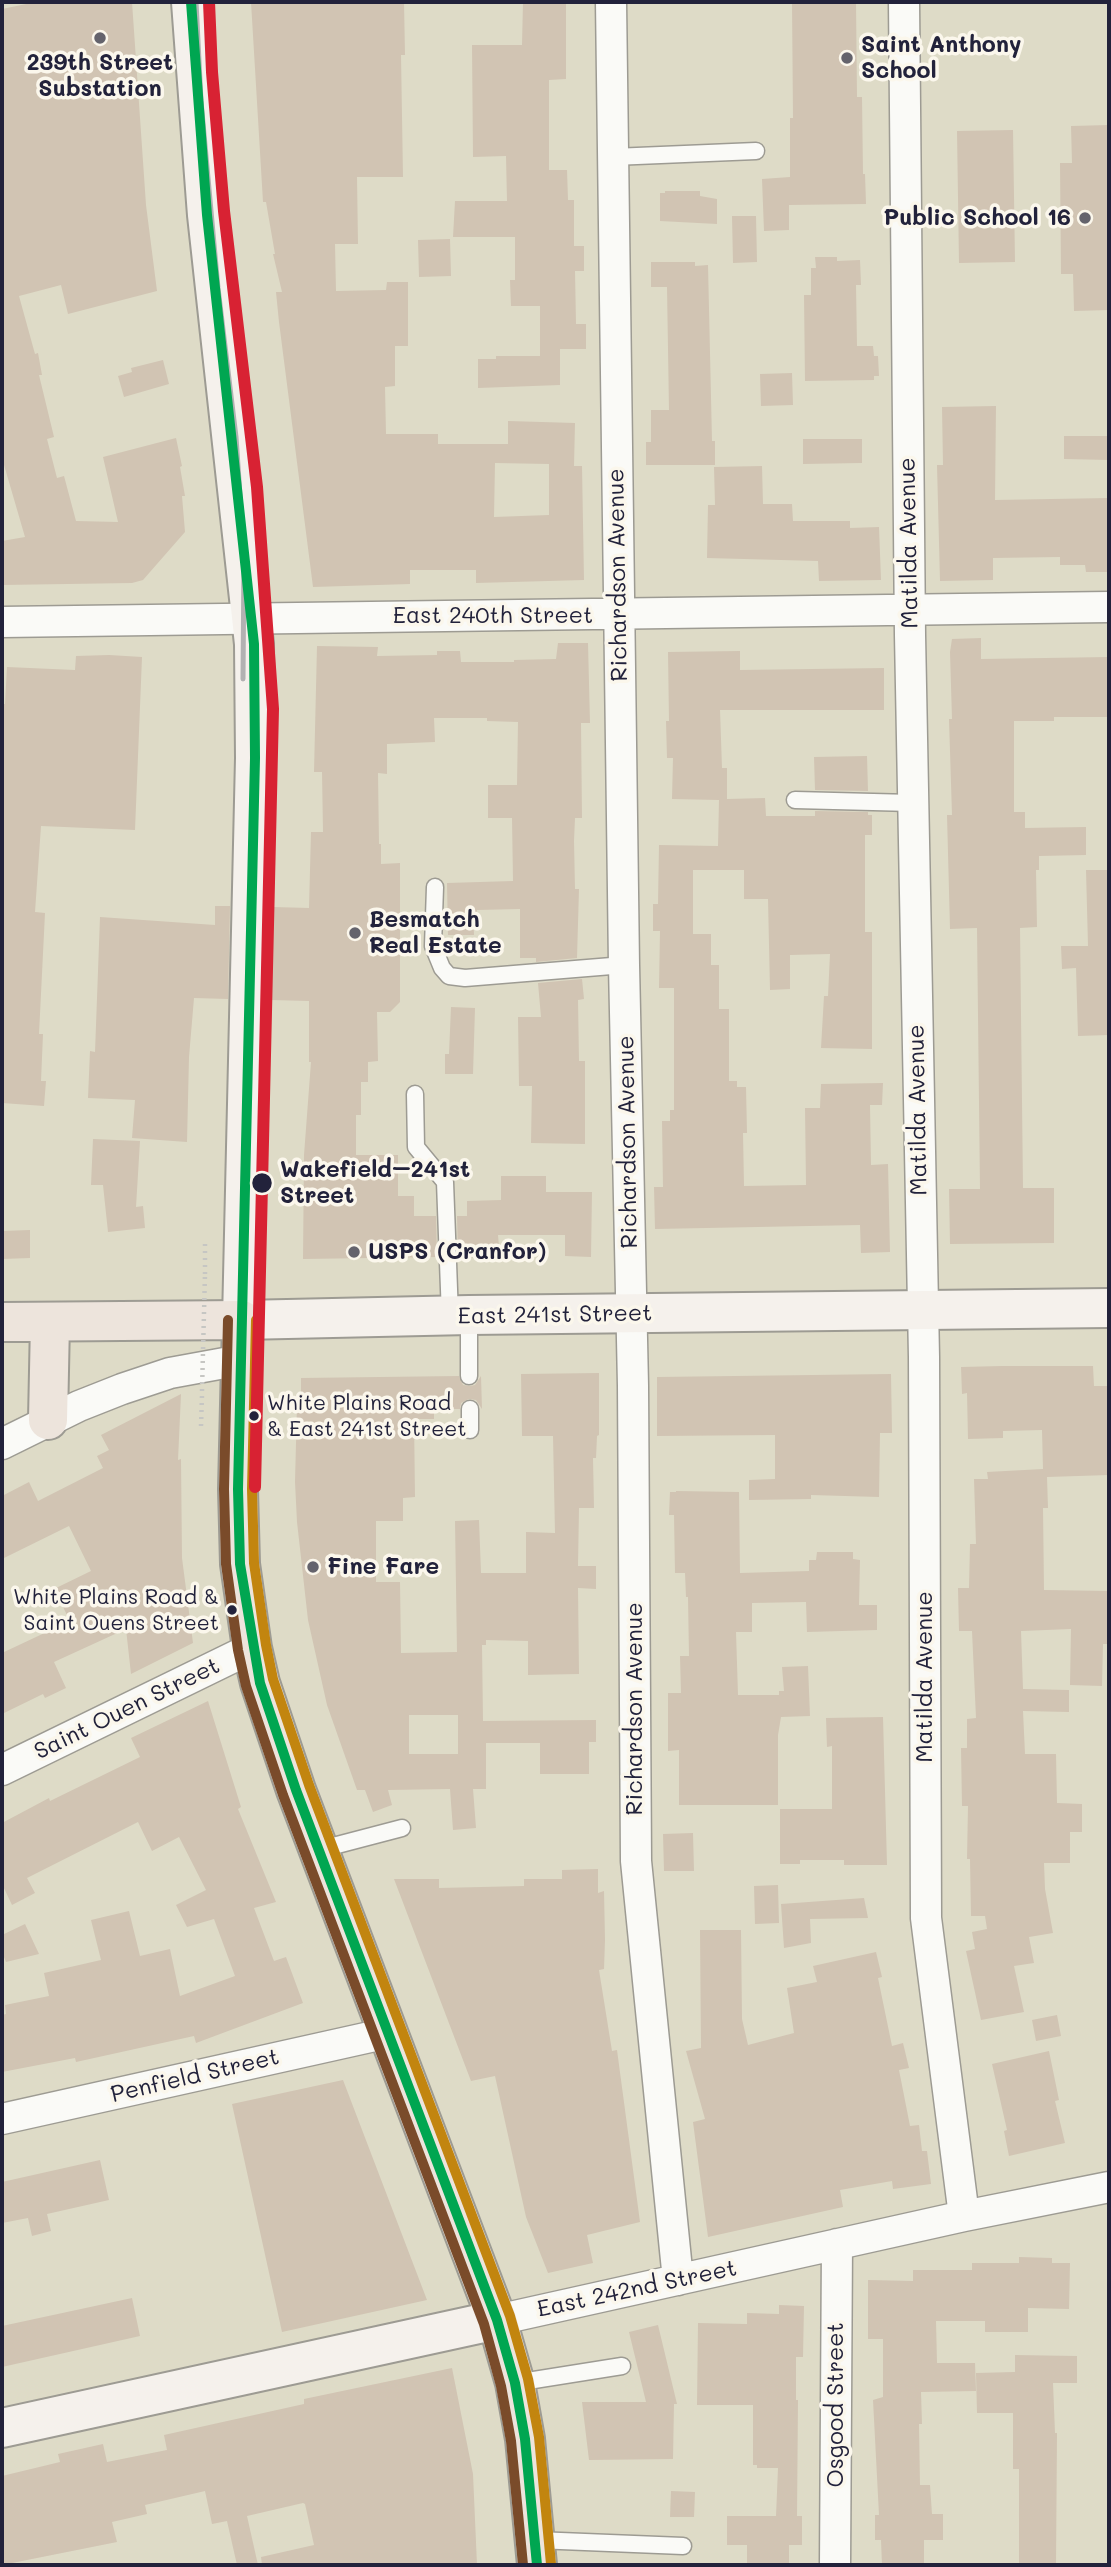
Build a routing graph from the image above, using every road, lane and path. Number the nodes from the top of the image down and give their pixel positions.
1 (191, 2) edge
2 (611, 2) edge
3 (904, 2) edge
4 (756, 150) dead end
5 (613, 157) junction
6 (1109, 607) edge
7 (909, 610) junction
8 (618, 615) junction
9 (252, 618) junction
10 (2, 622) edge
11 (794, 800) dead end
12 (912, 803) junction
13 (435, 887) dead end
14 (624, 965) junction
15 (415, 1094) dead end
16 (205, 1240) dead end
17 (1109, 1308) edge
18 (923, 1310) junction
19 (631, 1314) junction
20 (459, 1316) junction
21 (242, 1320) junction
22 (2, 1322) edge
23 (50, 1322) junction
24 (241, 1360) junction
25 (470, 1376) dead end
26 (470, 1409) dead end
27 (48, 1420) junction
28 (201, 1426) dead end
29 (470, 1430) dead end
30 (2, 1444) edge
31 (252, 1648) junction
32 (2, 1770) edge
33 (402, 1828) dead end
34 (318, 1850) junction
35 (388, 2033) junction
36 (2, 2119) edge
37 (1109, 2187) edge
38 (964, 2216) junction
39 (837, 2244) junction
40 (678, 2280) junction
41 (497, 2320) junction
42 (622, 2366) dead end
43 (515, 2383) junction
44 (2, 2428) edge
45 (683, 2546) dead end
46 (536, 2553) edge
47 (835, 2565) edge

1 - 9 street
2 - 5 street, Richardson Avenue
3 - 7 street, Matilda Avenue
4 - 5 lane
5 - 8 street, Richardson Avenue
6 - 7 street, East 240th Street
7 - 8 street, East 240th Street
7 - 12 street, Matilda Avenue
8 - 9 street, East 240th Street
8 - 14 street, Richardson Avenue
9 - 10 street, East 240th Street
9 - 21 street
11 - 12 lane
12 - 18 street, Matilda Avenue
13 - 14 lane
14 - 19 street, Richardson Avenue
15 - 20 lane
16 - 28 path, bridge
17 - 18 street, East 241st Street
18 - 19 street, East 241st Street
18 - 38 street, Matilda Avenue
19 - 20 street, East 241st Street
19 - 40 street, Richardson Avenue
20 - 21 street, East 241st Street
20 - 25 lane
21 - 23 main road, East 241st Street
21 - 24 main road
22 - 23 main road, East 241st Street
23 - 27 main road
24 - 27 street
24 - 31 main road
26 - 29 lane
27 - 30 street
31 - 32 street, Saint Ouen Street
31 - 34 main road
33 - 34 lane
34 - 35 main road
35 - 36 street, Penfield Street
35 - 41 main road
37 - 38 street, East 242nd Street
38 - 39 street, East 242nd Street
39 - 40 street, East 242nd Street
39 - 47 street, Osgood Street
40 - 41 street, East 242nd Street
41 - 43 main road
41 - 44 street, East 242nd Street
42 - 43 lane
43 - 46 main road
45 - 46 lane

